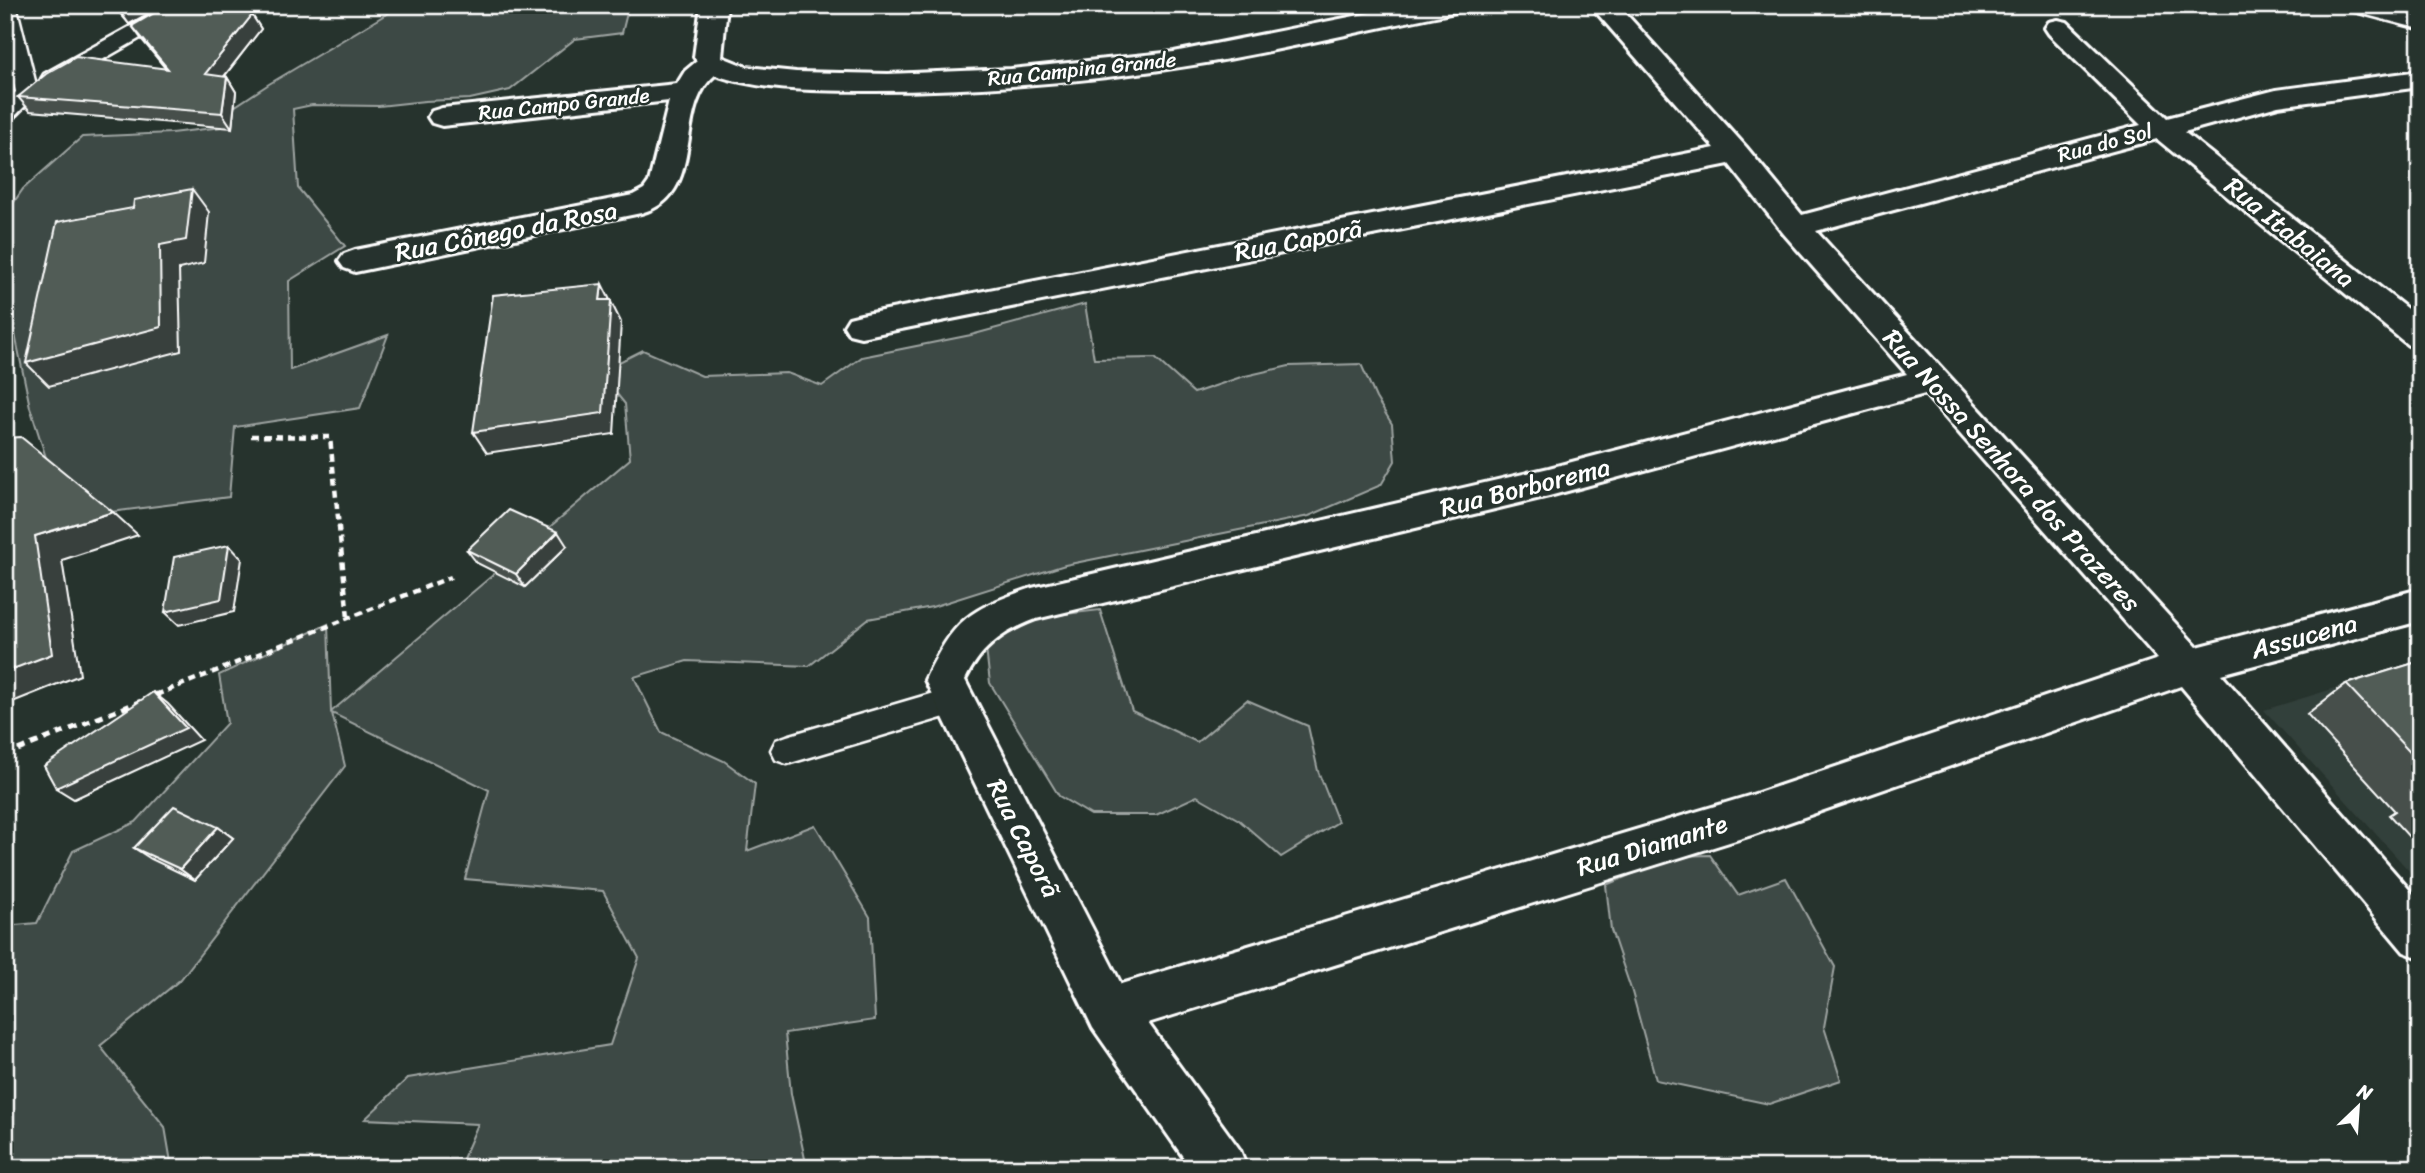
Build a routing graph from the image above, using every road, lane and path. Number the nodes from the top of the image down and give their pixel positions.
1 (6, 5) edge
2 (184, 5) edge
3 (714, 5) edge
4 (1450, 5) edge
5 (1603, 5) edge
6 (2351, 5) edge
7 (2420, 23) edge
8 (2058, 27) dead end
9 (712, 64) junction
10 (2420, 79) edge
11 (685, 91) junction
12 (27, 93) junction
13 (5, 113) edge
14 (442, 117) dead end
15 (2161, 128) junction
16 (1736, 153) junction
17 (1795, 227) junction
18 (355, 261) dead end
19 (861, 326) dead end
20 (2420, 337) edge
21 (1931, 380) junction
22 (251, 436) dead end
23 (452, 577) dead end
24 (1116, 585) joint
25 (2420, 605) edge
26 (348, 618) junction
27 (2189, 666) junction
28 (954, 701) junction
29 (787, 750) dead end
30 (5, 755) edge
31 (2420, 936) edge
32 (1111, 1011) junction
33 (1222, 1168) edge

1 - 12 lane
2 - 12 lane
3 - 9 street
4 - 9 street, Rua Campina Grande
5 - 16 street, Rua Nossa Senhora dos Prazeres
6 - 7 lane
8 - 15 street, Rua Itabaiana
9 - 11 street
10 - 15 street, Rua do Sol
11 - 14 street, Rua Campo Grande
11 - 18 street, Rua Cônego da Rosa
12 - 13 lane
15 - 17 street, Rua do Sol
15 - 20 street, Rua Itabaiana
16 - 17 street, Rua Nossa Senhora dos Prazeres
16 - 19 street, Rua Caporã
17 - 21 street, Rua Nossa Senhora dos Prazeres
21 - 24 street, Rua Borborema
21 - 27 street, Rua Nossa Senhora dos Prazeres
22 - 26 path
23 - 26 path
24 - 28 street, Rua Caporã
25 - 27 street, Assucena
26 - 30 path
27 - 31 street, Rua Nossa Senhora dos Prazeres
27 - 32 street, Rua Diamante
28 - 29 lane
28 - 32 street, Rua Caporã
32 - 33 street, Rua Caporã

